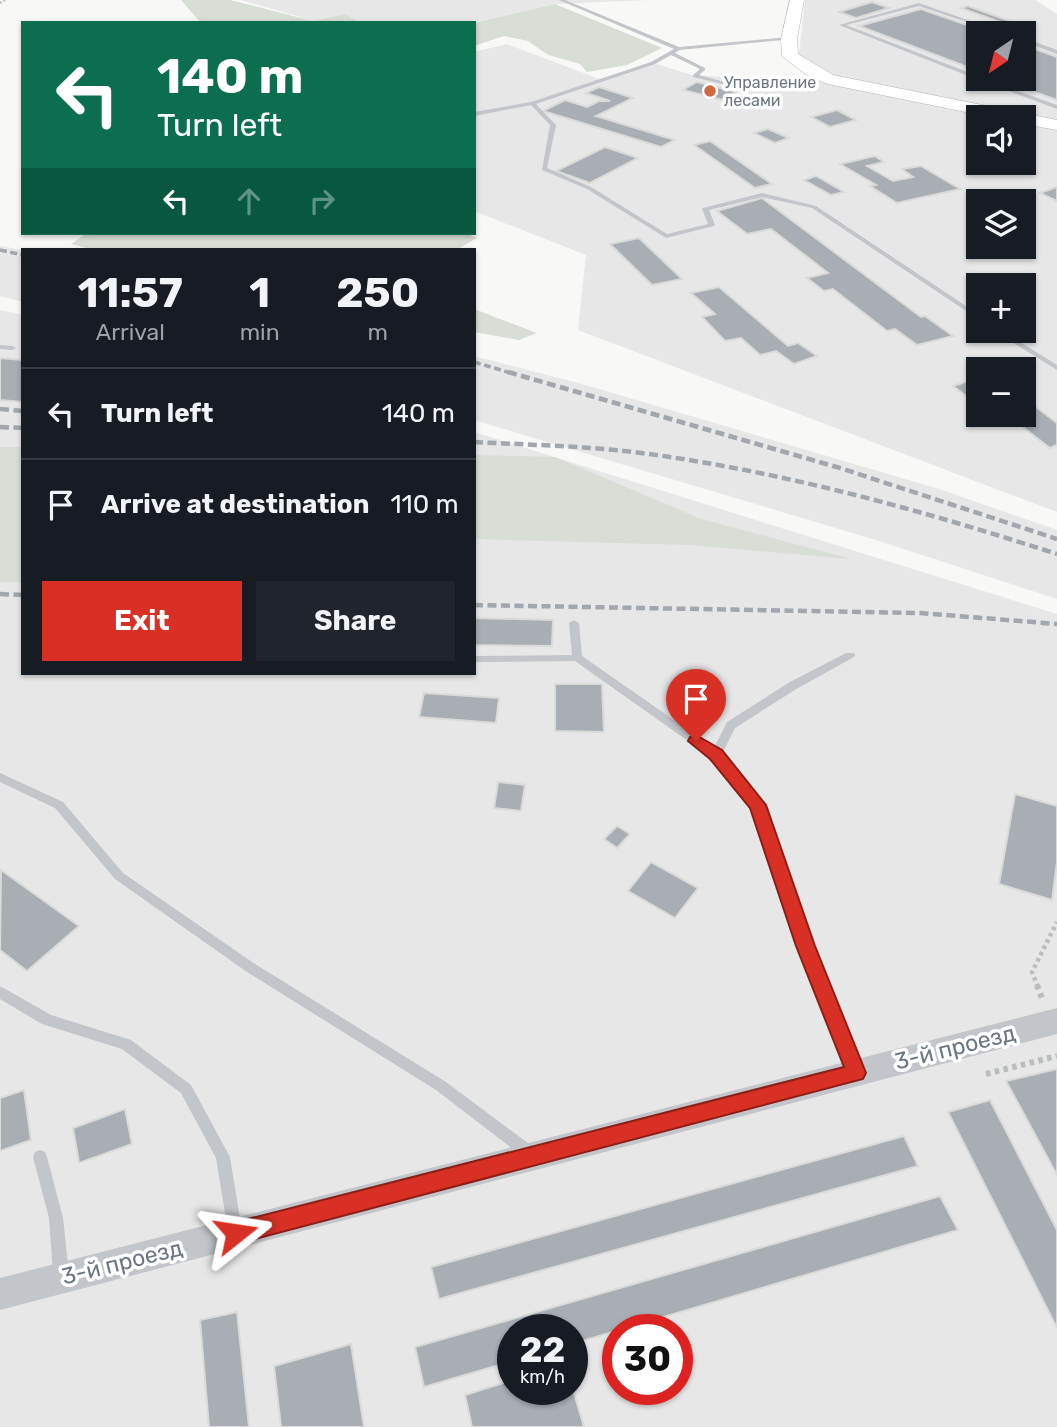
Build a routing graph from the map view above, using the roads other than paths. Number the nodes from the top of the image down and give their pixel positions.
1 (561, 0) edge
2 (797, 0) edge
3 (968, 21) edge
4 (789, 39) junction
5 (1036, 44) edge
6 (675, 51) junction
7 (1057, 52) edge
8 (966, 73) edge
9 (733, 86) dead end
10 (1015, 91) edge
11 (532, 103) junction
12 (966, 107) edge
13 (1057, 107) edge
14 (476, 114) edge
15 (1036, 121) edge
16 (1057, 125) edge
17 (966, 309) edge
18 (1017, 343) edge
19 (0, 346) edge
20 (12, 348) dead end
21 (1057, 368) edge
22 (574, 623) dead end
23 (850, 654) dead end
24 (577, 658) junction
25 (476, 659) edge
26 (716, 755) junction
27 (0, 777) edge
28 (0, 992) edge
29 (1054, 1022) edge
30 (856, 1073) junction
31 (534, 1156) junction
32 (40, 1157) dead end
33 (236, 1233) junction
34 (61, 1278) junction
35 (0, 1294) edge

1 - 6 lane
2 - 4 street
3 - 8 lane
4 - 6 lane
4 - 12 street
5 - 7 lane
6 - 9 lane
6 - 11 lane
10 - 13 lane
11 - 14 lane
11 - 17 lane
15 - 16 street
18 - 21 lane
19 - 20 lane
22 - 24 lane
23 - 26 lane
24 - 25 lane
24 - 26 lane
26 - 30 lane
27 - 31 lane
28 - 33 lane
29 - 30 street, 3-й проезд
30 - 31 street, 3-й проезд
31 - 33 street, 3-й проезд
32 - 34 lane
33 - 34 street, 3-й проезд
34 - 35 street, 3-й проезд

